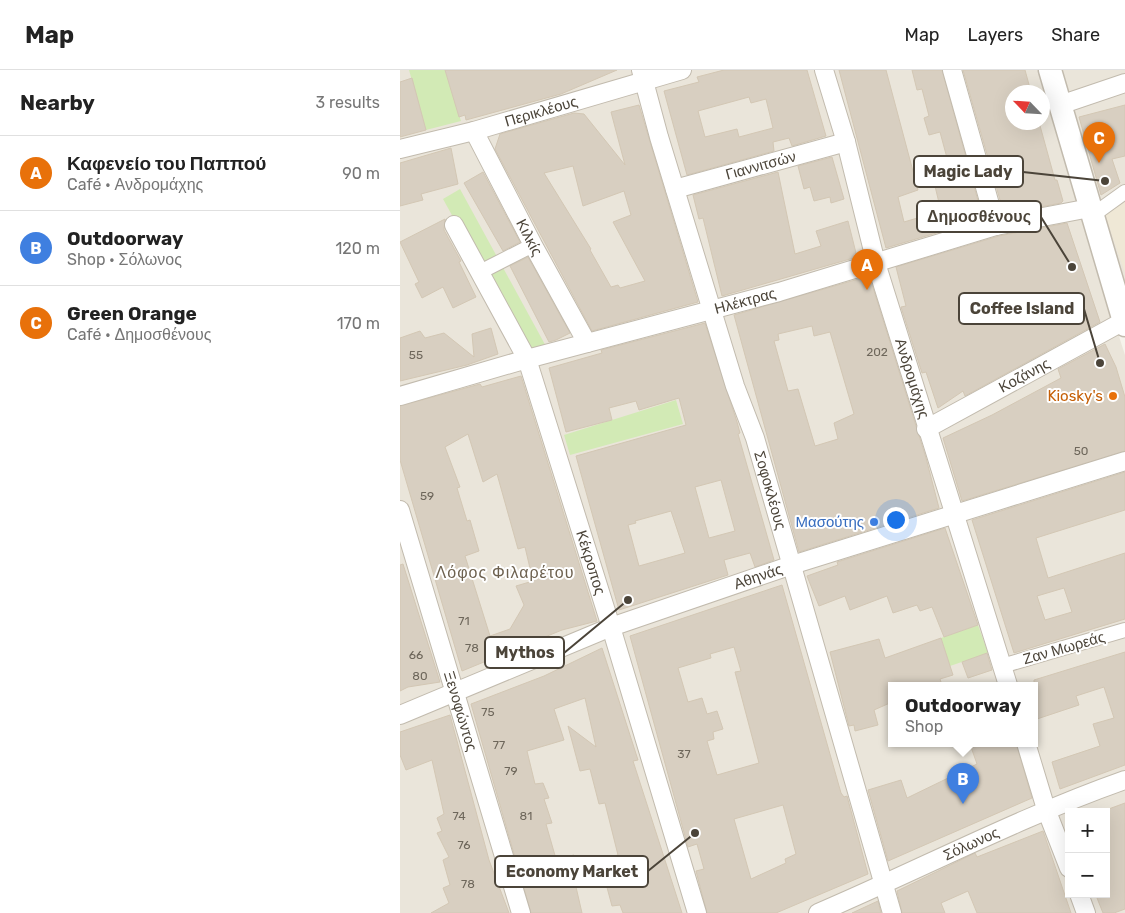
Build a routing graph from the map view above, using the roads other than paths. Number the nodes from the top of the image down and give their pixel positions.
1 (682, 70) edge
2 (824, 70) edge
3 (952, 70) edge
4 (1050, 70) edge
5 (642, 75) edge
6 (1125, 83) edge
7 (1060, 105) junction
8 (474, 131) junction
9 (846, 142) junction
10 (400, 149) edge
11 (675, 188) junction
12 (1125, 192) edge
13 (1092, 212) junction
14 (454, 225) dead end
15 (996, 226) junction
16 (533, 245) junction
17 (876, 263) junction
18 (480, 272) junction
19 (712, 310) junction
20 (1124, 323) edge
21 (587, 343) junction
22 (527, 359) junction
23 (400, 396) edge
24 (926, 429) junction
25 (1125, 461) edge
26 (400, 510) edge
27 (955, 515) junction
28 (792, 566) junction
29 (611, 627) junction
30 (1125, 630) edge
31 (1002, 666) junction
32 (1007, 682) edge
33 (455, 692) junction
34 (400, 715) edge
35 (1027, 747) edge
36 (1125, 780) edge
37 (1046, 809) junction
38 (1065, 858) edge
39 (884, 885) junction
40 (1080, 898) edge
41 (521, 913) edge
42 (697, 913) edge
43 (818, 913) edge
44 (892, 913) edge
45 (1086, 913) edge

1 - 5 street, Περικλέους
2 - 9 street, Ανδρομάχης
3 - 15 street
4 - 7 street
5 - 8 street, Περικλέους
5 - 11 street, Σοφοκλέους
6 - 7 street
7 - 13 street
8 - 10 street, Περικλέους
8 - 16 street, Κιλκίς
9 - 11 street, Γιαννιτσών
9 - 17 street, Ανδρομάχης
11 - 19 street, Σοφοκλέους
12 - 13 street
13 - 15 street, Ηλέκτρας
13 - 20 street
14 - 18 street, Κέκροπος
15 - 17 street, Ηλέκτρας
16 - 18 street
16 - 21 street, Κιλκίς
17 - 19 street, Ηλέκτρας
17 - 24 street, Ανδρομάχης
18 - 22 street, Κέκροπος
19 - 21 street, Ηλέκτρας
19 - 28 street, Σοφοκλέους
20 - 24 street, Κοζάνης
21 - 22 street, Ηλέκτρας
22 - 23 street, Ηλέκτρας
22 - 29 street, Κέκροπος
24 - 27 street, Ανδρομάχης
25 - 27 street, Αθηνάς
26 - 33 street, Ξενοφώντος
27 - 28 street, Αθηνάς
27 - 31 street, Ανδρομάχης
28 - 29 street, Αθηνάς
28 - 39 street, Σοφοκλέους
29 - 33 street, Αθηνάς
29 - 42 street, Κέκροπος
30 - 31 street, Ζαν Μωρεάς
31 - 32 street, Ανδρομάχης
33 - 34 street, Αθηνάς
33 - 41 street, Ξενοφώντος
35 - 37 street
36 - 37 street, Σόλωνος
37 - 38 street
37 - 39 street, Σόλωνος
39 - 43 street, Σόλωνος
39 - 44 street, Σοφοκλέους
40 - 45 street

